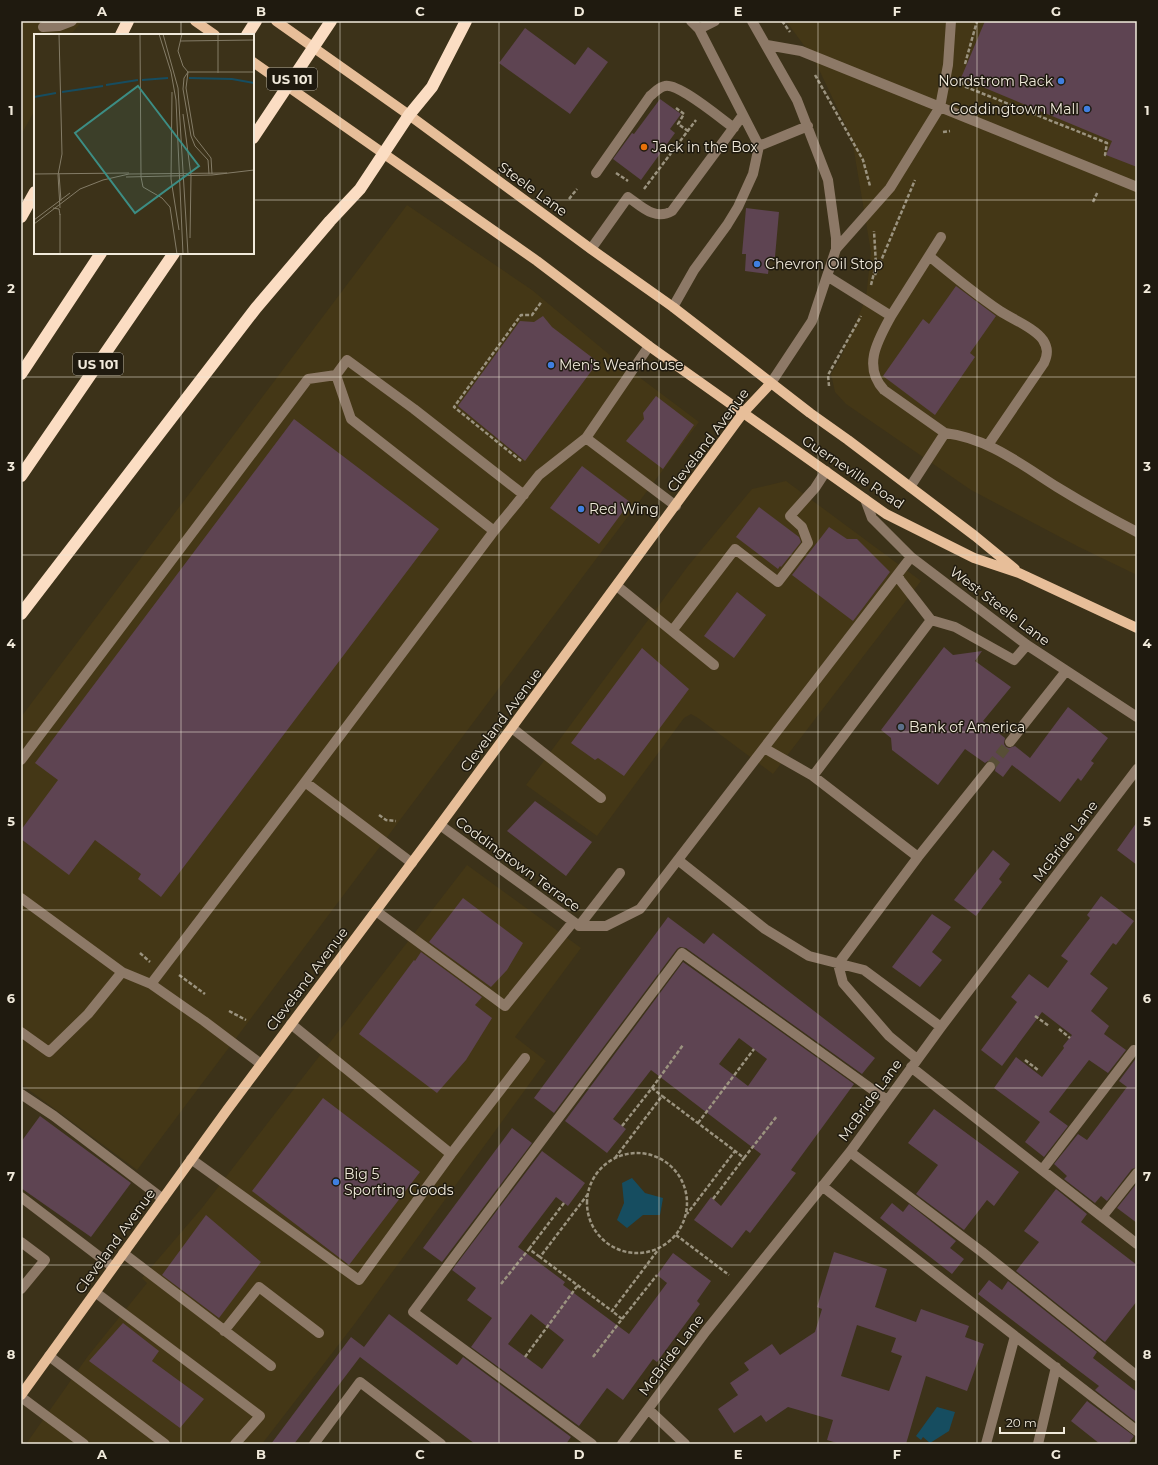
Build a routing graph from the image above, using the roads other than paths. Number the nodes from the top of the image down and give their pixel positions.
1 (46, 21) edge
2 (72, 21) edge
3 (128, 21) edge
4 (195, 21) edge
5 (256, 21) edge
6 (276, 21) edge
7 (331, 21) edge
8 (466, 21) edge
9 (691, 21) edge
10 (715, 21) edge
11 (752, 21) edge
12 (951, 21) edge
13 (699, 28) junction
14 (122, 34) edge
15 (214, 34) edge
16 (248, 34) edge
17 (767, 45) junction
18 (254, 63) edge
19 (940, 107) junction
20 (409, 115) junction
21 (743, 115) junction
22 (808, 126) junction
23 (734, 128) junction
24 (254, 136) edge
25 (759, 146) junction
26 (383, 154) junction
27 (596, 173) dead end
28 (1137, 187) edge
29 (34, 194) edge
30 (21, 217) edge
31 (941, 237) dead end
32 (591, 249) junction
33 (836, 249) junction
34 (100, 254) edge
35 (173, 254) edge
36 (929, 256) junction
37 (827, 276) junction
38 (673, 307) junction
39 (891, 316) junction
40 (648, 346) junction
41 (21, 374) edge
42 (336, 376) junction
43 (771, 383) junction
44 (743, 413) junction
45 (945, 433) junction
46 (586, 438) junction
47 (988, 445) junction
48 (826, 472) junction
49 (21, 476) edge
50 (910, 487) junction
51 (524, 495) junction
52 (865, 499) junction
53 (676, 506) junction
54 (494, 531) junction
55 (1137, 532) edge
56 (911, 557) junction
57 (1019, 573) junction
58 (898, 575) junction
59 (617, 586) junction
60 (21, 614) edge
61 (932, 620) junction
62 (1137, 628) edge
63 (672, 631) junction
64 (1027, 645) junction
65 (714, 665) dead end
66 (1066, 671) junction
67 (1137, 717) edge
68 (512, 728) junction
69 (1010, 742) tunnel mouth
70 (764, 748) junction
71 (21, 760) edge
72 (990, 767) tunnel mouth
73 (1137, 770) edge
74 (813, 776) junction
75 (306, 782) junction
76 (601, 798) dead end
77 (440, 825) junction
78 (918, 857) junction
79 (678, 860) junction
80 (412, 863) junction
81 (620, 873) dead end
82 (21, 898) edge
83 (376, 911) junction
84 (576, 924) junction
85 (838, 964) junction
86 (122, 972) junction
87 (151, 984) junction
88 (291, 1024) junction
89 (940, 1027) junction
90 (21, 1032) edge
91 (1134, 1050) dead end
92 (525, 1058) dead end
93 (914, 1063) junction
94 (261, 1064) junction
95 (21, 1094) edge
96 (887, 1100) junction
97 (850, 1152) junction
98 (452, 1154) junction
99 (192, 1159) junction
100 (1042, 1170) junction
101 (1137, 1173) edge
102 (822, 1186) junction
103 (21, 1197) edge
104 (163, 1199) junction
105 (1102, 1217) junction
106 (21, 1242) edge
107 (1137, 1244) edge
108 (123, 1254) junction
109 (113, 1267) junction
110 (21, 1289) edge
111 (95, 1292) junction
112 (224, 1331) junction
113 (319, 1333) dead end
114 (1015, 1336) junction
115 (49, 1356) junction
116 (271, 1366) dead end
117 (1056, 1368) junction
118 (1137, 1376) edge
119 (21, 1396) edge
120 (648, 1409) junction
121 (1137, 1430) edge
122 (84, 1444) edge
123 (164, 1444) edge
124 (235, 1444) edge
125 (314, 1444) edge
126 (441, 1444) edge
127 (592, 1444) edge
128 (622, 1444) edge
129 (685, 1444) edge
130 (986, 1444) edge
131 (1038, 1444) edge

1 - 2 street
3 - 14 highway
4 - 15 main road
5 - 16 highway
6 - 20 main road, Steele Lane
7 - 24 highway, US 101, bridge
8 - 20 highway
9 - 13 street
10 - 13 street
11 - 17 street, Cleveland Avenue
12 - 19 street
13 - 21 street
17 - 19 street
17 - 22 street, Cleveland Avenue
18 - 26 main road
19 - 28 street
19 - 33 street
20 - 26 highway
20 - 32 main road, Steele Lane
21 - 23 street
21 - 25 street
22 - 25 street
22 - 33 street, Cleveland Avenue
23 - 27 street
23 - 32 street
25 - 38 street
26 - 40 main road
26 - 60 highway
29 - 30 highway
31 - 36 street
32 - 38 main road, Steele Lane
33 - 37 street, Cleveland Avenue
34 - 41 highway
35 - 49 highway, US 101
36 - 39 street
36 - 47 street
37 - 39 street
37 - 43 street, Cleveland Avenue
38 - 43 main road, Steele Lane
39 - 45 street
40 - 44 main road
40 - 46 street
42 - 51 street
42 - 54 street
42 - 71 street
43 - 44 main road, Cleveland Avenue
43 - 50 main road, Guerneville Road
44 - 48 main road, Guerneville Road
44 - 53 main road, Cleveland Avenue
45 - 47 street
45 - 50 street
46 - 51 street
46 - 53 street
47 - 55 street
48 - 52 main road, Guerneville Road
48 - 63 street
50 - 57 main road, Guerneville Road
51 - 54 street
52 - 56 street, West Steele Lane
52 - 57 main road, Guerneville Road
53 - 59 main road, Cleveland Avenue
54 - 75 street
56 - 58 street
56 - 64 street, West Steele Lane
57 - 62 main road, Guerneville Road
58 - 61 street
58 - 70 street
59 - 63 street
59 - 68 main road, Cleveland Avenue
61 - 64 street
61 - 74 street
63 - 65 street
64 - 66 street, West Steele Lane
66 - 67 street, West Steele Lane
66 - 69 street
68 - 76 street
68 - 77 main road, Cleveland Avenue
70 - 74 street
70 - 79 street
72 - 78 street
73 - 89 street, McBride Lane
74 - 78 street
75 - 80 street
75 - 87 street
77 - 80 main road, Cleveland Avenue
77 - 84 street, Coddingtown Terrace
78 - 85 street
79 - 84 street
79 - 85 street
80 - 83 main road, Cleveland Avenue
81 - 84 street
82 - 86 street
83 - 84 street
83 - 88 main road, Cleveland Avenue
85 - 89 street
85 - 93 street
86 - 87 street
86 - 90 street
87 - 94 street
88 - 94 main road, Cleveland Avenue
88 - 98 street
89 - 93 street, McBride Lane
91 - 100 street
92 - 98 street
93 - 96 street, McBride Lane
93 - 100 street
94 - 99 main road, Cleveland Avenue
95 - 104 street
96 - 97 street, McBride Lane
96 - 127 street
97 - 102 street, McBride Lane
97 - 118 street
98 - 99 street
99 - 104 main road, Cleveland Avenue
100 - 105 street
101 - 105 street
102 - 114 street
102 - 120 street, McBride Lane
103 - 109 street
104 - 108 main road, Cleveland Avenue
105 - 107 street
106 - 110 street
108 - 109 main road, Cleveland Avenue
108 - 112 street
109 - 111 main road, Cleveland Avenue
111 - 115 main road, Cleveland Avenue
111 - 124 street
112 - 113 street
112 - 116 street
114 - 117 street
114 - 130 street
115 - 119 main road, Cleveland Avenue
115 - 123 street
117 - 121 street
117 - 131 street
119 - 122 street
120 - 128 street, McBride Lane
120 - 129 street
125 - 126 street

